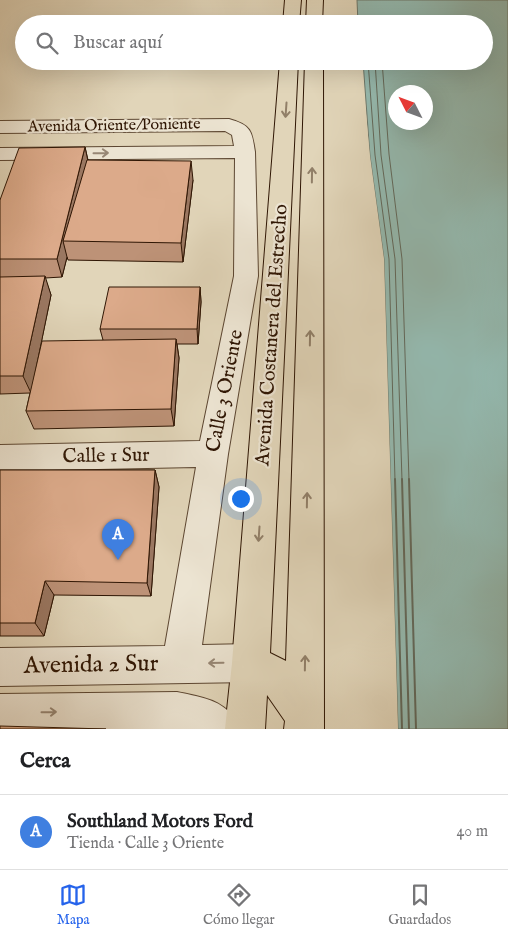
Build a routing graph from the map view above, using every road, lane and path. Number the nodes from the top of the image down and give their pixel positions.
1 (293, 0) edge
2 (315, 0) edge
3 (292, 15) edge
4 (314, 15) edge
5 (288, 70) edge
6 (314, 70) edge
7 (229, 125) joint
8 (0, 127) edge
9 (246, 152) junction
10 (0, 154) edge
11 (213, 454) junction
12 (0, 458) edge
13 (252, 663) junction
14 (181, 664) junction
15 (0, 667) edge
16 (0, 713) edge
17 (144, 720) edge
18 (304, 722) edge
19 (220, 729) edge
20 (245, 729) edge

1 - 3 main road
2 - 4 main road
5 -> 13 main road, Avenida Costanera del Estrecho
18 -> 6 main road, Avenida Costanera del Estrecho
7 - 8 street, Avenida Oriente/Poniente
7 - 9 street, Calle 3 Oriente
10 -> 9 street, Avenida Oriente/Poniente
9 - 11 street, Calle 3 Oriente
11 - 12 street, Calle 1 Sur
11 - 14 street, Calle 3 Oriente
13 -> 14 street, Avenida 2 Sur
13 - 18 main road
13 - 20 main road, Avenida Costanera del Estrecho
14 - 15 street, Avenida 2 Sur
16 -> 17 street
17 - 19 street

